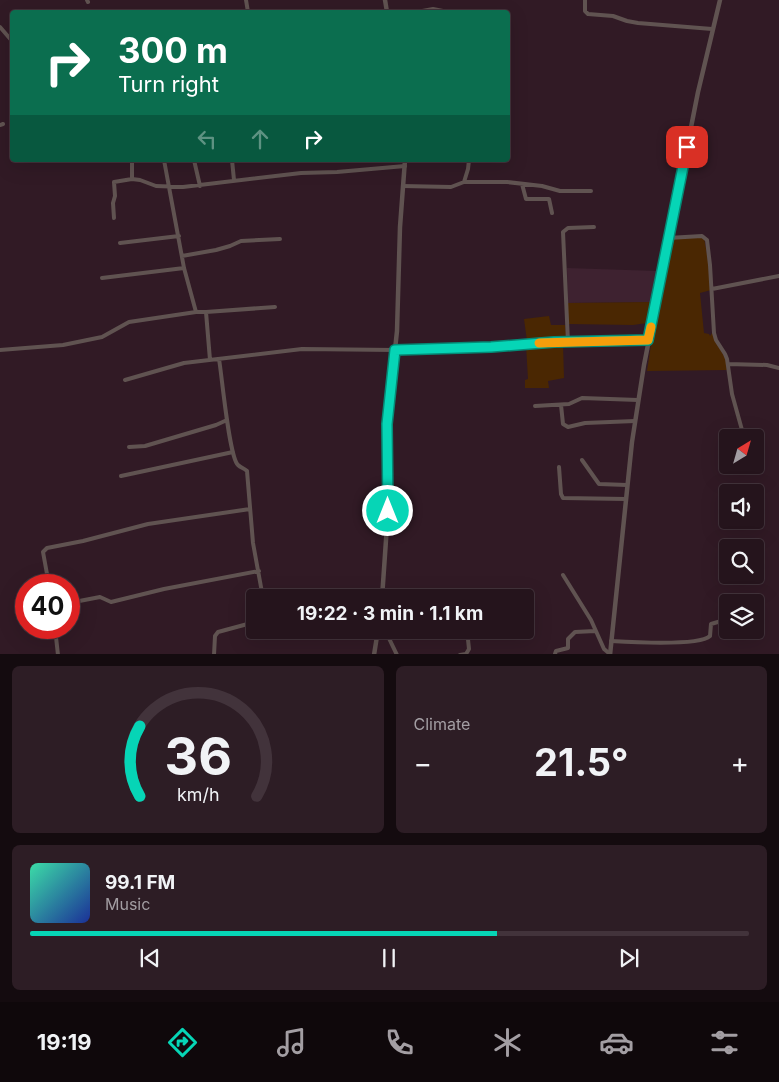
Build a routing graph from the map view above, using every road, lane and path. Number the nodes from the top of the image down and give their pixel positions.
1 (585, 0) edge
2 (720, 0) edge
3 (0, 27) edge
4 (712, 29) junction
5 (10, 39) edge
6 (132, 162) edge
7 (164, 162) edge
8 (194, 162) edge
9 (232, 162) edge
10 (405, 162) edge
11 (470, 162) edge
12 (405, 166) junction
13 (132, 179) junction
14 (234, 180) junction
15 (464, 182) junction
16 (522, 184) junction
17 (200, 186) junction
18 (403, 186) junction
19 (170, 188) junction
20 (591, 191) dead end
21 (552, 213) dead end
22 (114, 218) dead end
23 (594, 227) dead end
24 (179, 236) junction
25 (280, 238) dead end
26 (668, 238) junction
27 (120, 243) dead end
28 (182, 256) junction
29 (184, 268) junction
30 (779, 276) edge
31 (102, 278) dead end
32 (712, 290) junction
33 (275, 307) dead end
34 (196, 312) junction
35 (206, 312) junction
36 (648, 340) junction
37 (568, 342) junction
38 (0, 350) edge
39 (395, 350) junction
40 (219, 359) junction
41 (210, 360) junction
42 (728, 364) junction
43 (779, 368) edge
44 (125, 380) dead end
45 (638, 400) junction
46 (561, 405) junction
47 (535, 406) dead end
48 (227, 420) junction
49 (634, 421) junction
50 (742, 429) edge
51 (129, 447) dead end
52 (233, 452) junction
53 (582, 460) dead end
54 (559, 468) dead end
55 (121, 476) dead end
56 (627, 485) junction
57 (626, 500) junction
58 (250, 509) junction
59 (260, 571) junction
60 (47, 574) edge
61 (563, 575) dead end
62 (262, 589) edge
63 (383, 589) edge
64 (80, 601) edge
65 (719, 622) edge
66 (246, 624) edge
67 (595, 631) junction
68 (56, 639) edge
69 (376, 639) edge
70 (390, 639) edge
71 (467, 639) edge
72 (611, 641) junction
73 (58, 654) edge
74 (214, 654) edge
75 (374, 654) edge
76 (397, 654) edge
77 (460, 654) edge
78 (555, 654) edge
79 (610, 654) edge

1 - 4 street
2 - 4 street
3 - 5 street
4 - 26 street
6 - 13 street
7 - 19 street
8 - 17 street
9 - 14 street
10 - 12 street
11 - 15 street
12 - 14 street
12 - 18 street
13 - 19 street
13 - 22 street
14 - 17 street
15 - 16 street
15 - 18 street
16 - 20 street
16 - 21 street
17 - 19 street
18 - 39 street
19 - 24 street
23 - 37 street
24 - 27 street
24 - 28 street
25 - 28 street
26 - 32 street
26 - 36 street
28 - 29 street
29 - 31 street
29 - 34 street
30 - 32 street
32 - 42 street
33 - 35 street
34 - 35 street
34 - 38 street
35 - 41 street
36 - 37 street
36 - 45 street
37 - 39 street
39 - 40 street
39 - 63 street
40 - 41 street
40 - 48 street
41 - 44 street
42 - 43 street
42 - 50 street
45 - 46 street
45 - 49 street
46 - 47 street
46 - 49 street
48 - 51 street
48 - 52 street
49 - 56 street
52 - 55 street
52 - 58 street
53 - 56 street
54 - 57 street
56 - 57 street
57 - 72 street
58 - 59 street
58 - 60 street
59 - 62 street
59 - 64 street
61 - 67 street
65 - 72 street
66 - 74 street
67 - 78 street
67 - 79 street
68 - 73 street
69 - 75 street
70 - 76 street
71 - 77 street
72 - 79 street

